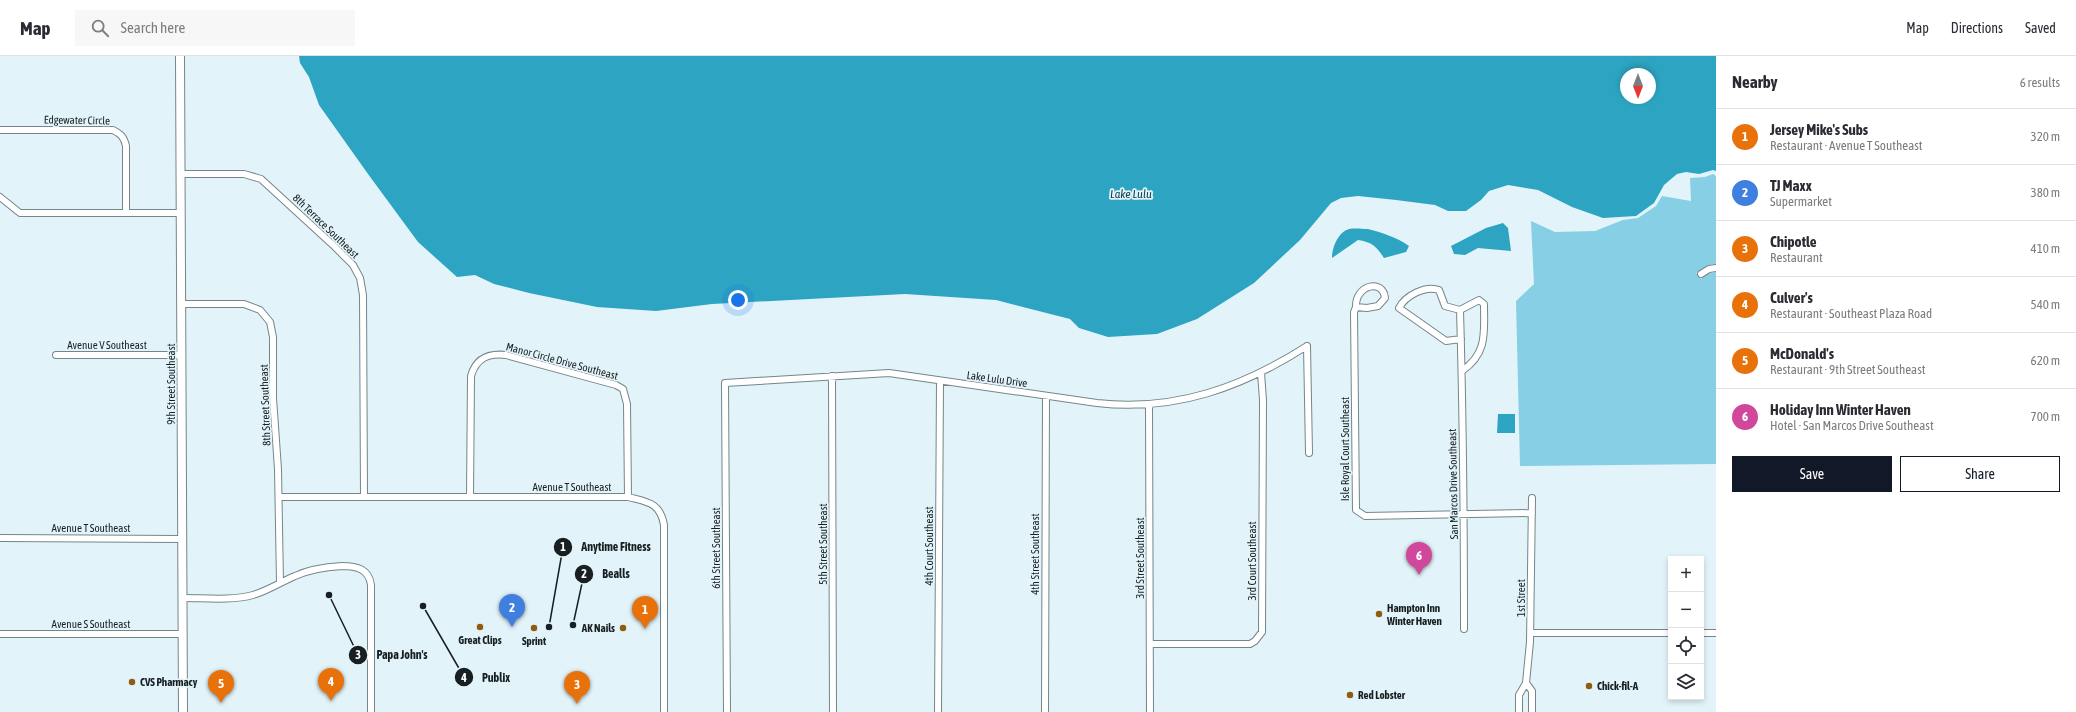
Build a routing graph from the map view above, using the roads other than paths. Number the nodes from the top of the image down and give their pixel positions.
1 (180, 56) edge
2 (0, 130) edge
3 (181, 174) junction
4 (0, 197) edge
5 (126, 213) junction
6 (181, 213) junction
7 (1716, 268) edge
8 (1702, 274) dead end
9 (181, 304) junction
10 (1356, 307) junction
11 (1460, 310) junction
12 (1461, 339) junction
13 (56, 355) dead end
14 (182, 355) junction
15 (1462, 371) junction
16 (1261, 373) junction
17 (832, 376) junction
18 (940, 380) junction
19 (725, 383) joint
20 (1046, 396) junction
21 (1149, 404) junction
22 (1309, 454) dead end
23 (628, 496) junction
24 (279, 497) junction
25 (364, 497) junction
26 (470, 497) junction
27 (1532, 498) dead end
28 (1532, 510) junction
29 (1463, 514) junction
30 (0, 538) edge
31 (182, 539) junction
32 (280, 583) junction
33 (183, 598) junction
34 (1464, 629) dead end
35 (1531, 633) junction
36 (1668, 633) edge
37 (1704, 633) edge
38 (1716, 633) edge
39 (0, 634) edge
40 (183, 634) junction
41 (1150, 644) junction
42 (1526, 684) junction
43 (183, 712) edge
44 (371, 712) edge
45 (664, 712) edge
46 (727, 712) edge
47 (833, 712) edge
48 (938, 712) edge
49 (1045, 712) edge
50 (1150, 712) edge
51 (1519, 712) edge
52 (1532, 712) edge

1 - 3 street, 9th Street Southeast
2 - 5 street, Edgewater Circle
3 - 6 street, 9th Street Southeast
3 - 25 street, 8th Terrace Southeast
4 - 5 street
5 - 6 street
6 - 9 street, 9th Street Southeast
7 - 8 street
9 - 14 street, 9th Street Southeast
9 - 24 street, 8th Street Southeast
10 - 10 street, Isle Royal Court Southeast
10 - 29 street, Isle Royal Court Southeast
11 - 12 street, San Marcos Drive Southeast
11 - 12 street
11 - 15 street
12 - 15 street, San Marcos Drive Southeast
13 - 14 street, Avenue V Southeast
14 - 31 street, 9th Street Southeast
15 - 29 street, San Marcos Drive Southeast
16 - 21 street, Lake Lulu Drive
16 - 22 street
16 - 41 street, 3rd Court Southeast
17 - 18 street, Lake Lulu Drive
17 - 19 street, Lake Lulu Drive
17 - 47 street, 5th Street Southeast
18 - 20 street, Lake Lulu Drive
18 - 48 street, 4th Court Southeast
19 - 46 street, 6th Street Southeast
20 - 21 street, Lake Lulu Drive
20 - 49 street, 4th Street Southeast
21 - 41 street, 3rd Street Southeast
23 - 26 street, Avenue T Southeast
23 - 26 street, Manor Circle Drive Southeast
23 - 45 street, Avenue T Southeast
24 - 25 street, Avenue T Southeast
24 - 32 street, 8th Street Southeast
25 - 26 street, Avenue T Southeast
27 - 28 street, 1st Street
28 - 29 street, Isle Royal Court Southeast
28 - 35 street, 1st Street
29 - 34 street, San Marcos Drive Southeast
30 - 31 street, Avenue T Southeast
31 - 33 street, 9th Street Southeast
32 - 33 street
32 - 44 street
33 - 40 street, 9th Street Southeast
35 - 36 street
35 - 42 street, 1st Street
37 - 38 street
39 - 40 street, Avenue S Southeast
40 - 43 street, 9th Street Southeast
41 - 50 street, 3rd Street Southeast
42 - 51 street, 1st Street
42 - 52 street, 1st Street

